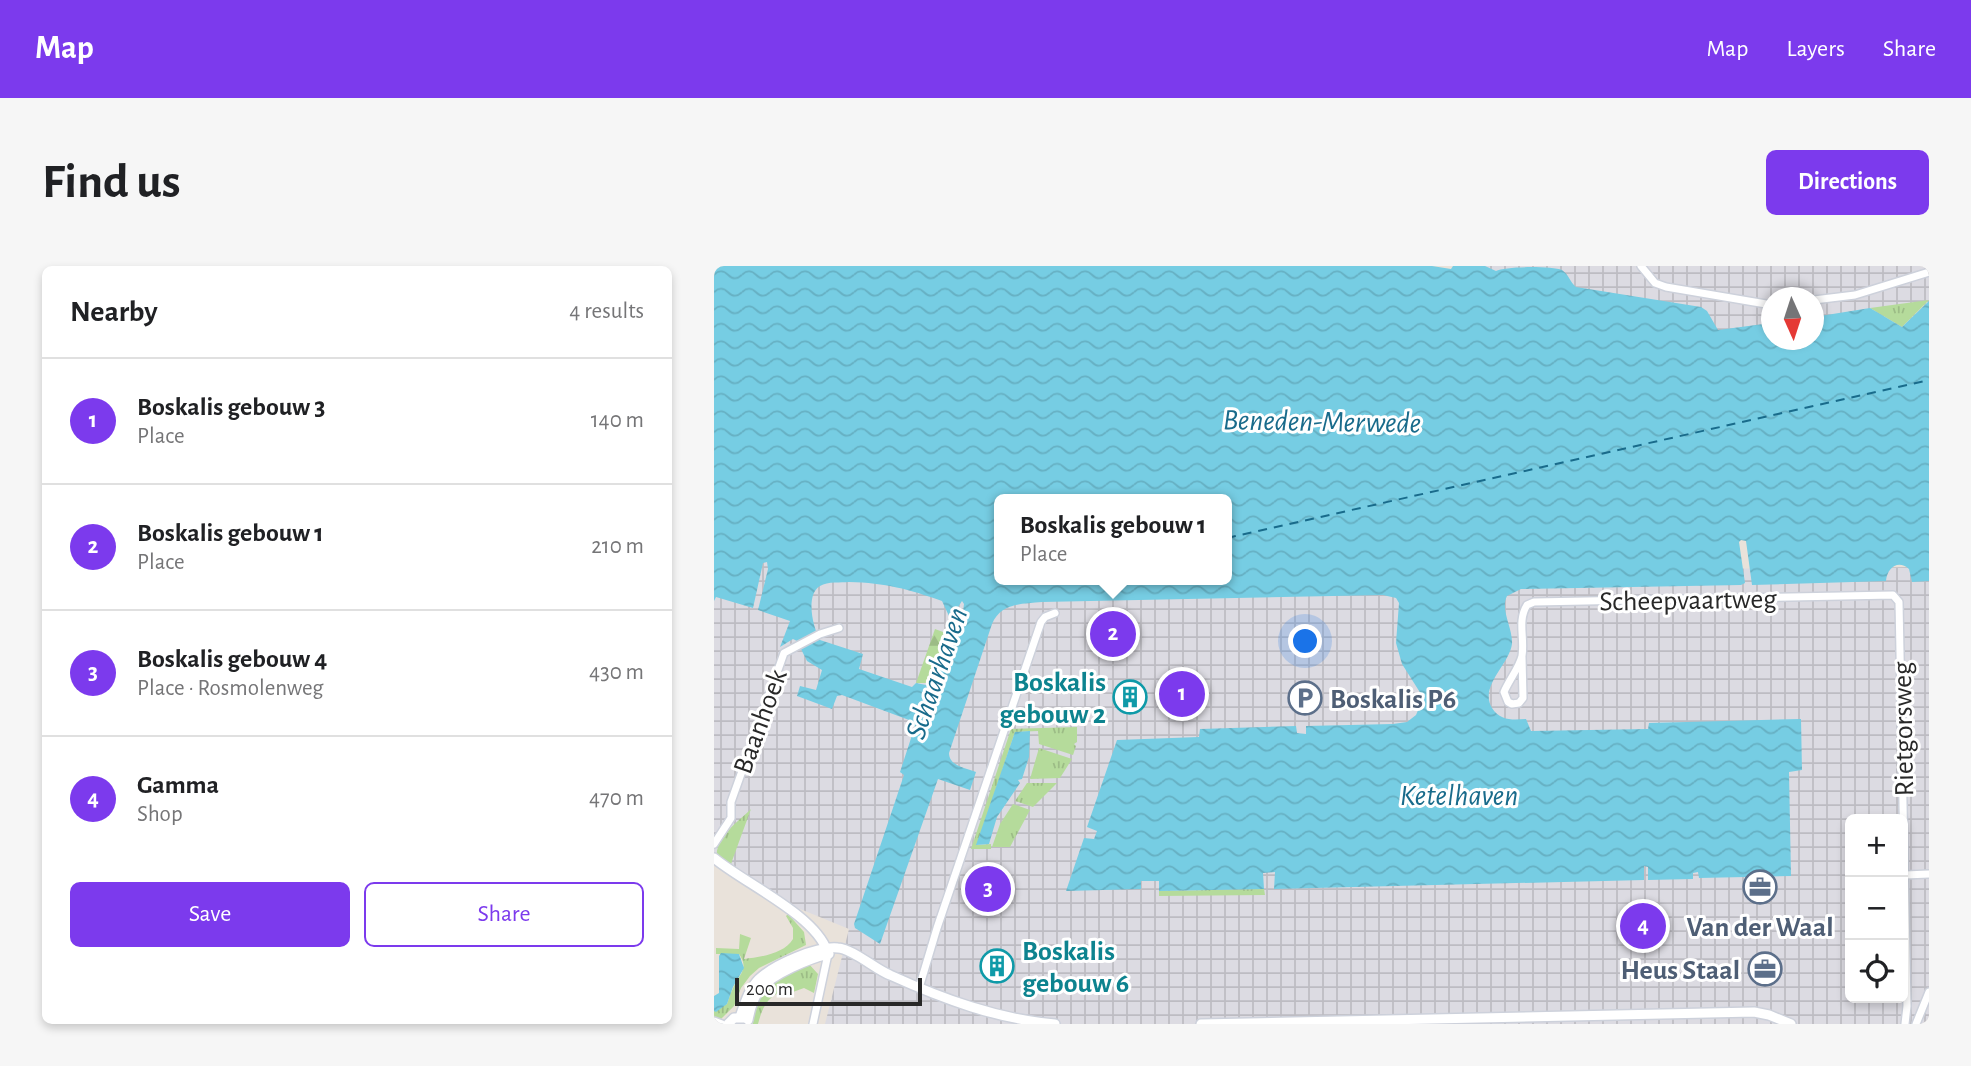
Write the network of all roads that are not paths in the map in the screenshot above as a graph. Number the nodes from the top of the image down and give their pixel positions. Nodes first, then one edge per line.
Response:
1 (1641, 266) edge
2 (1929, 272) edge
3 (1824, 299) edge
4 (1761, 302) edge
5 (1899, 603) joint
6 (1055, 613) dead end
7 (839, 628) dead end
8 (1522, 657) junction
9 (1904, 814) edge
10 (714, 844) edge
11 (714, 858) edge
12 (1929, 874) edge
13 (1908, 875) edge
14 (1905, 877) edge
15 (827, 951) junction
16 (919, 988) junction
17 (1929, 992) edge
18 (747, 1020) edge
19 (1548, 1020) edge
20 (714, 1021) edge
21 (1041, 1023) edge
22 (1238, 1023) edge
23 (722, 1024) edge
24 (728, 1024) edge
25 (813, 1024) edge
26 (1055, 1024) edge
27 (1200, 1024) edge
28 (1791, 1024) edge
29 (1905, 1024) edge
30 (1916, 1024) edge

1 - 4 street
2 - 3 street
5 - 8 street, Scheepvaartweg
5 - 9 street, Rietgorsweg
6 - 16 street
7 - 10 street, Baanhoek
8 - 8 street, Scheepvaartweg
11 - 15 street
12 - 13 street
14 - 29 street, Rietgorsweg
15 - 16 street
15 - 18 street
15 - 25 street
16 - 21 street
17 - 30 street
18 - 24 street
19 - 22 street
19 - 28 street
20 - 23 street
21 - 26 street
22 - 27 street

